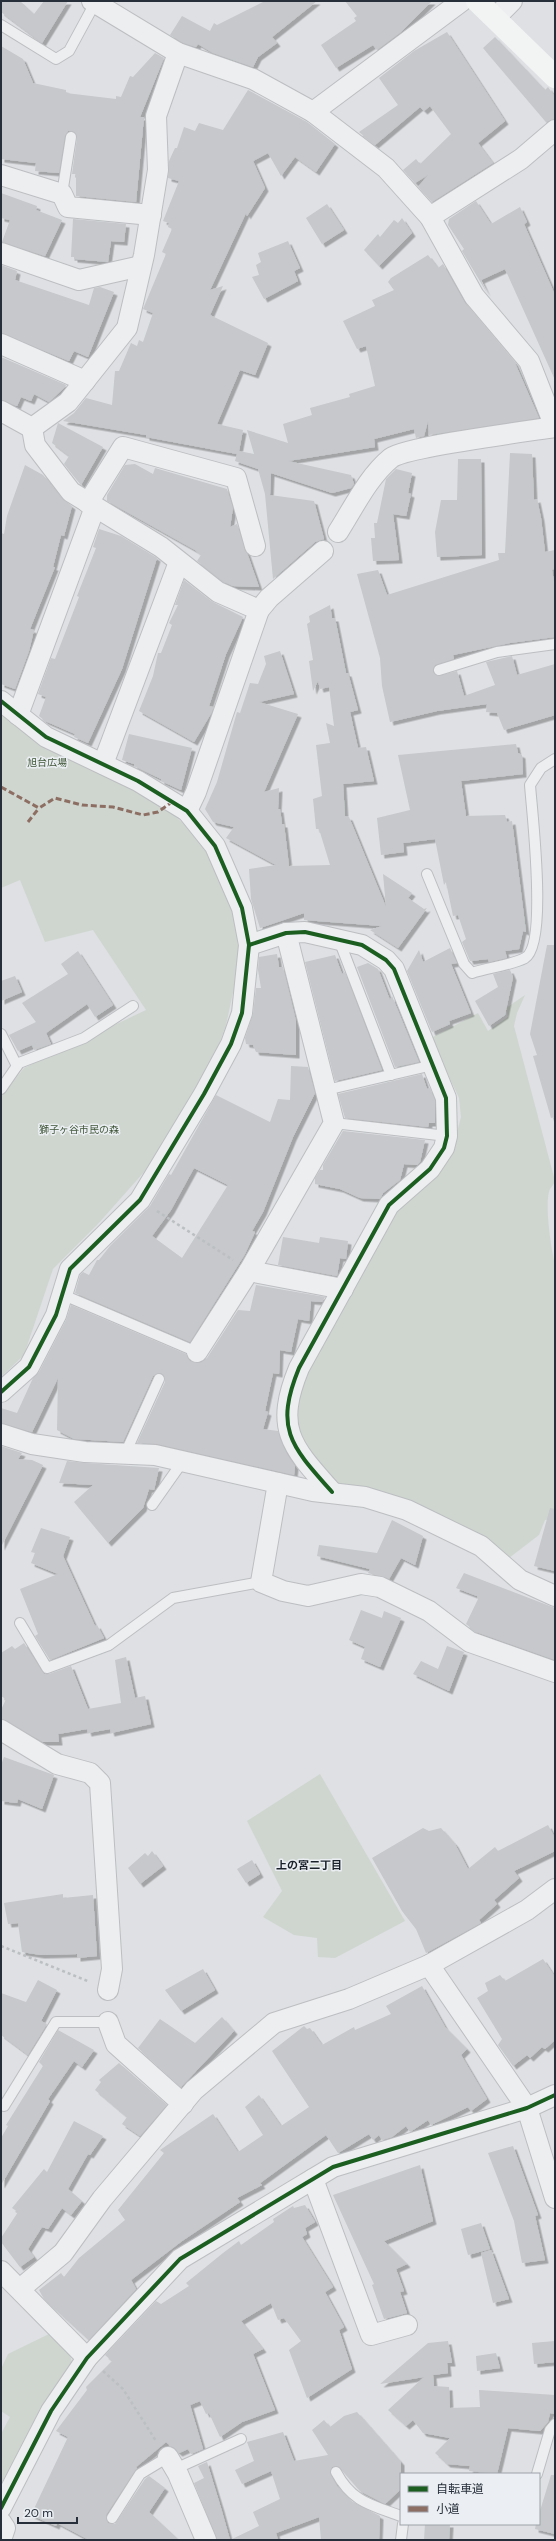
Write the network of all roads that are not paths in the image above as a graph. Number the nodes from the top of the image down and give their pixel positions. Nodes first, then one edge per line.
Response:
1 (462, 1) edge
2 (477, 1) edge
3 (512, 1) edge
4 (94, 2) edge
5 (495, 18) junction
6 (1, 25) edge
7 (178, 53) junction
8 (555, 77) edge
9 (313, 112) junction
10 (555, 130) edge
11 (71, 137) dead end
12 (1, 175) edge
13 (62, 194) junction
14 (151, 215) junction
15 (430, 217) junction
16 (1, 253) edge
17 (141, 266) junction
18 (1, 344) edge
19 (85, 381) junction
20 (1, 411) edge
21 (555, 427) edge
22 (32, 428) junction
23 (92, 505) junction
24 (338, 532) dead end
25 (255, 546) dead end
26 (323, 552) dead end
27 (179, 562) junction
28 (259, 610) junction
29 (555, 644) edge
30 (439, 670) dead end
31 (1, 701) edge
32 (18, 715) junction
33 (555, 759) edge
34 (103, 764) junction
35 (186, 811) junction
36 (427, 874) dead end
37 (286, 933) junction
38 (339, 940) junction
39 (249, 945) junction
40 (133, 1006) dead end
41 (1, 1034) edge
42 (433, 1065) junction
43 (17, 1066) junction
44 (392, 1075) junction
45 (1, 1089) edge
46 (326, 1090) junction
47 (334, 1123) junction
48 (447, 1136) junction
49 (248, 1271) junction
50 (343, 1289) junction
51 (61, 1294) junction
52 (197, 1352) joint
53 (159, 1379) dead end
54 (1, 1392) edge
55 (1, 1434) edge
56 (125, 1454) junction
57 (184, 1461) junction
58 (278, 1483) junction
59 (332, 1492) junction
60 (152, 1505) dead end
61 (261, 1582) junction
62 (555, 1596) edge
63 (20, 1623) dead end
64 (555, 1672) edge
65 (1, 1730) edge
66 (555, 1889) edge
67 (429, 1965) junction
68 (108, 1990) road end
69 (108, 2022) joint
70 (555, 2095) edge
71 (183, 2104) junction
72 (4, 2106) dead end
73 (527, 2108) junction
74 (313, 2179) junction
75 (555, 2198) edge
76 (1, 2271) edge
77 (20, 2289) junction
78 (407, 2325) dead end
79 (87, 2358) junction
80 (555, 2424) edge
81 (241, 2439) dead end
82 (171, 2463) junction
83 (336, 2472) dead end
84 (537, 2473) edge
85 (1, 2508) edge
86 (400, 2516) edge
87 (112, 2518) dead end
88 (1, 2522) edge
89 (403, 2525) edge
90 (1, 2540) edge
91 (206, 2540) edge
92 (401, 2540) edge

1 - 9 street
2 - 5 main road
3 - 5 street
4 - 6 lane
4 - 7 street
5 - 8 main road
7 - 9 street
7 - 14 street
9 - 15 street
10 - 15 street
11 - 13 lane
12 - 13 street
13 - 14 street
14 - 17 street
15 - 21 street
16 - 17 street
17 - 19 street
18 - 19 street
19 - 22 street
20 - 22 street
21 - 24 street
22 - 23 street
23 - 25 street
23 - 27 street
23 - 32 street
26 - 28 street
27 - 28 street
27 - 34 street
28 - 35 street
29 - 30 lane
31 - 32 street
32 - 34 street
33 - 36 lane
34 - 35 street
35 - 39 street
37 - 38 street
37 - 39 street
37 - 46 street
38 - 42 street
38 - 44 lane
39 - 51 street
40 - 43 lane
41 - 43 lane
42 - 44 lane
42 - 48 street
43 - 45 lane
44 - 46 lane
46 - 47 street
47 - 48 lane
47 - 49 street
48 - 50 street
49 - 50 street
49 - 52 street
50 - 59 street
51 - 52 lane
51 - 54 street
53 - 56 lane
55 - 56 street
56 - 57 street
57 - 58 street
57 - 60 lane
58 - 59 street
58 - 61 street
59 - 62 street
61 - 63 lane
61 - 64 street
65 - 68 street
66 - 67 street
67 - 71 street
67 - 73 street
69 - 71 street
69 - 72 lane
70 - 73 street
71 - 77 street
73 - 74 street
73 - 75 street
74 - 78 street
74 - 79 street
76 - 77 street
77 - 79 street
79 - 85 street
80 - 84 lane
81 - 82 lane
82 - 87 lane
82 - 91 street
83 - 86 lane
88 - 90 street
89 - 92 lane

